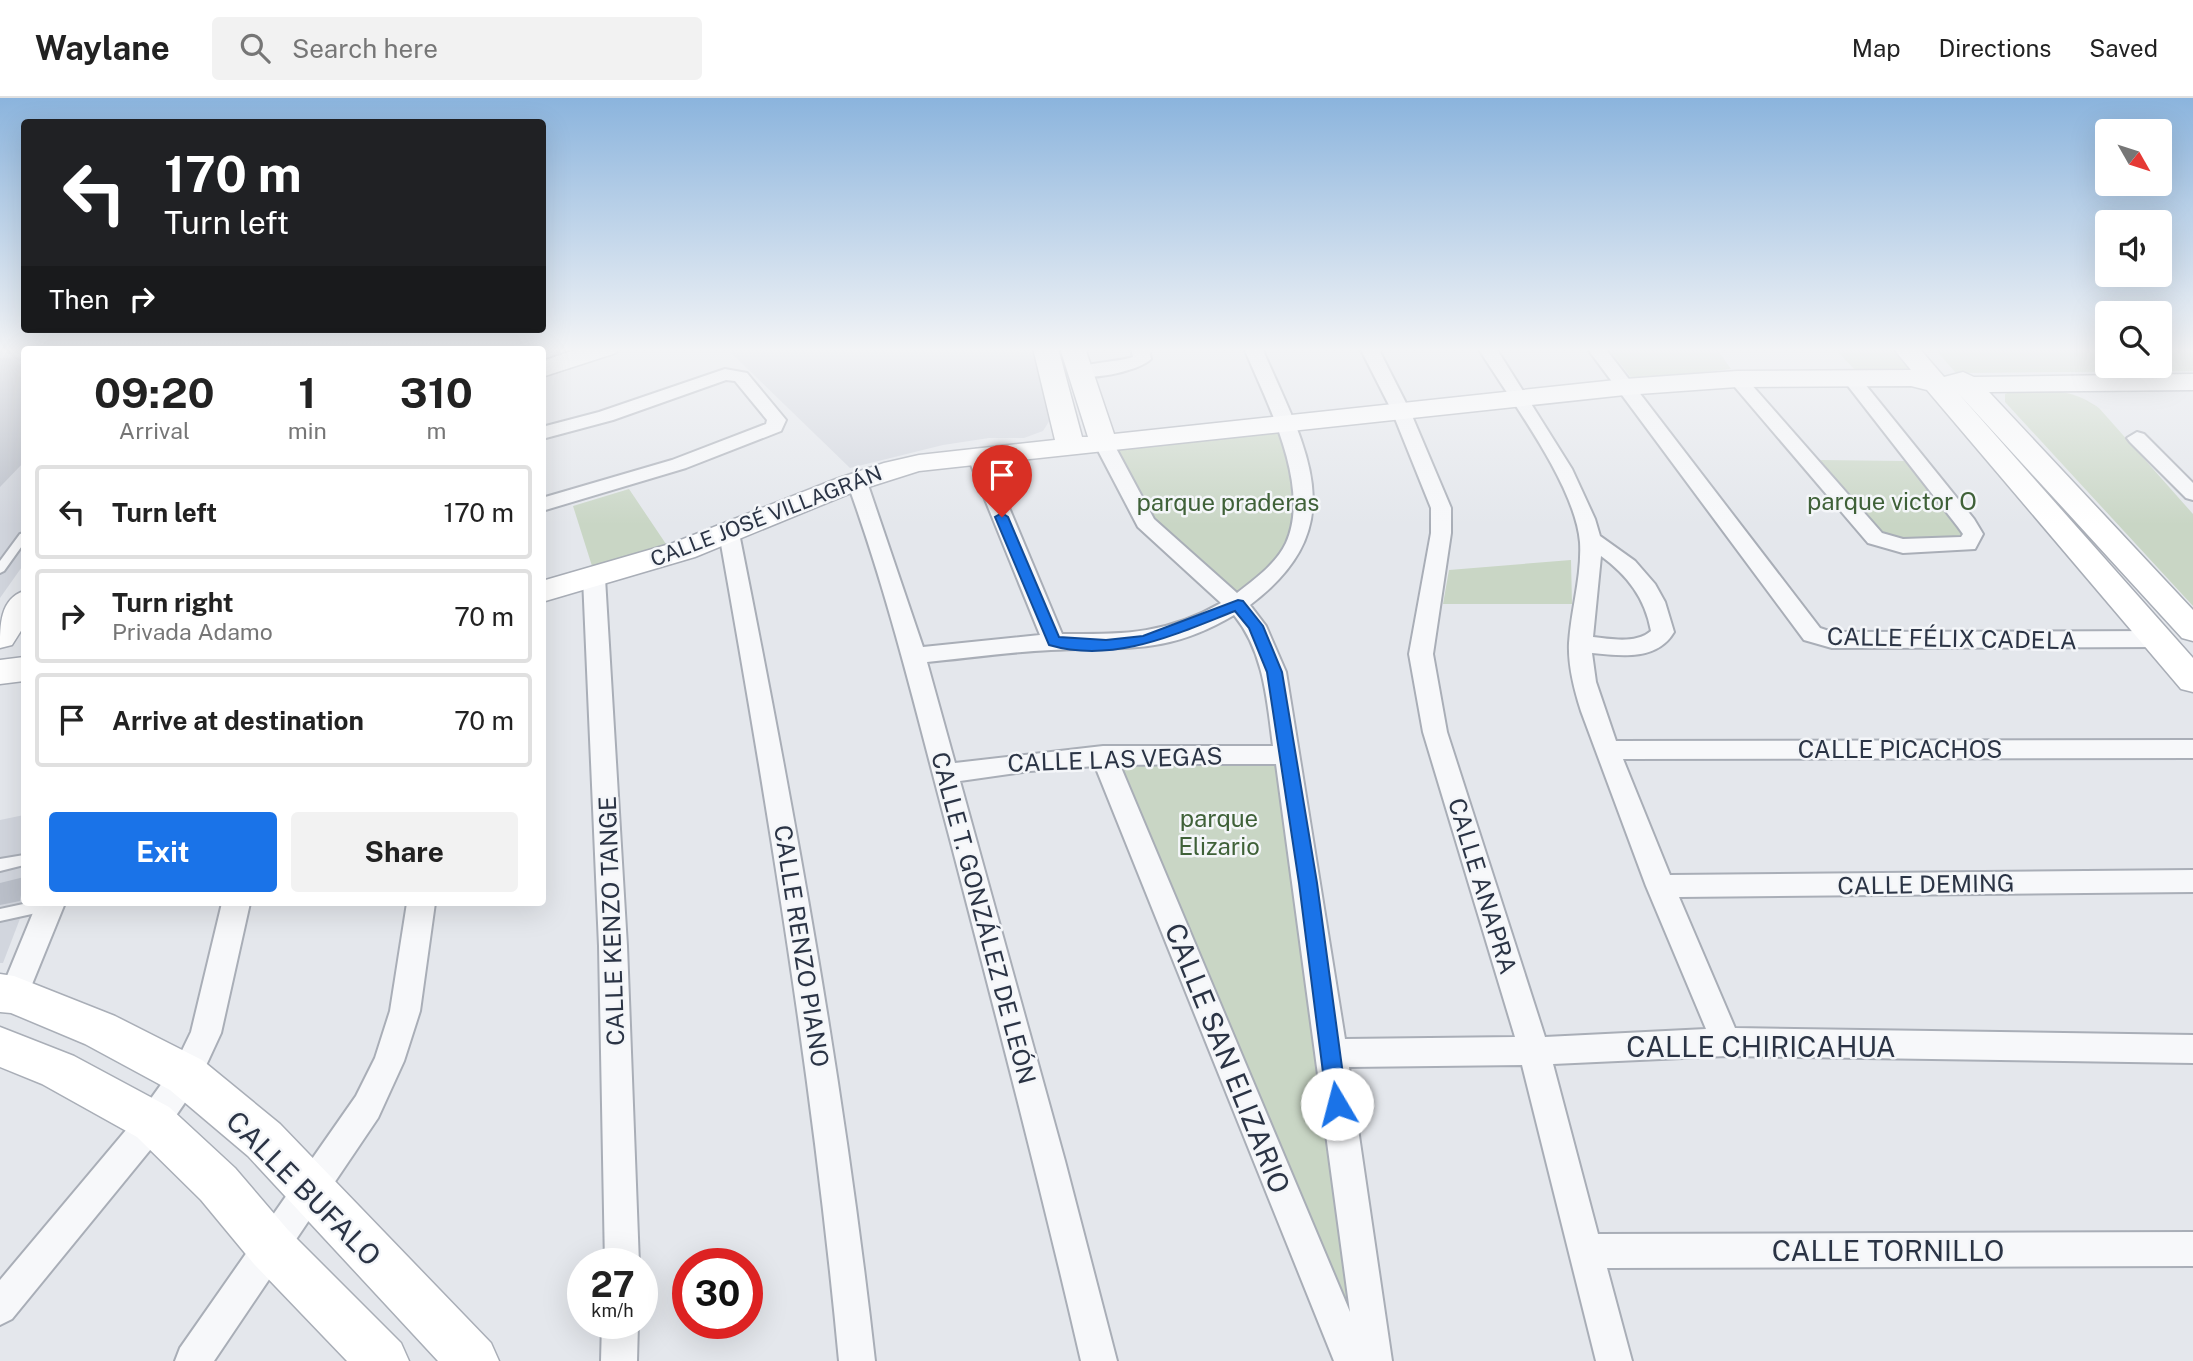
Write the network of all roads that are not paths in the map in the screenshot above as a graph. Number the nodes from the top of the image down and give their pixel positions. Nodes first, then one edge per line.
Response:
1 (631, 407) edge
2 (767, 407) edge
3 (1060, 407) edge
4 (1090, 407) edge
5 (1278, 407) edge
6 (1399, 407) edge
7 (1435, 407) edge
8 (1523, 407) edge
9 (1640, 407) edge
10 (1761, 407) edge
11 (1874, 407) edge
12 (1967, 407) edge
13 (1973, 407) edge
14 (1401, 411) junction
15 (1285, 424) junction
16 (546, 432) edge
17 (2137, 438) dead end
18 (1102, 442) junction
19 (1069, 445) junction
20 (977, 455) junction
21 (856, 479) junction
22 (2193, 494) edge
23 (546, 504) edge
24 (729, 533) junction
25 (1590, 539) junction
26 (21, 540) edge
27 (0, 569) edge
28 (594, 578) junction
29 (546, 591) edge
30 (1238, 605) junction
31 (21, 606) edge
32 (2190, 622) edge
33 (0, 637) edge
34 (2157, 639) junction
35 (1054, 642) junction
36 (1580, 644) junction
37 (912, 656) junction
38 (21, 669) edge
39 (0, 672) edge
40 (2193, 680) edge
41 (2193, 748) edge
42 (1607, 750) junction
43 (1103, 755) junction
44 (1286, 755) junction
45 (945, 774) junction
46 (21, 861) edge
47 (0, 865) edge
48 (2193, 881) edge
49 (1660, 886) junction
50 (38, 906) edge
51 (50, 906) edge
52 (235, 906) edge
53 (421, 906) edge
54 (0, 915) edge
55 (7, 994) edge
56 (1726, 1042) junction
57 (0, 1047) edge
58 (2193, 1049) edge
59 (1534, 1051) junction
60 (1329, 1052) junction
61 (186, 1075) junction
62 (153, 1122) junction
63 (309, 1189) junction
64 (271, 1247) junction
65 (622, 1248) edge
66 (2193, 1249) edge
67 (1584, 1251) junction
68 (0, 1307) edge
69 (620, 1339) edge
70 (452, 1353) edge
71 (192, 1361) edge
72 (383, 1361) edge
73 (619, 1361) edge
74 (857, 1361) edge
75 (1099, 1361) edge
76 (1352, 1361) edge
77 (1374, 1361) edge
78 (1614, 1361) edge

1 - 16 street
2 - 23 street
3 - 19 street
4 - 18 street
5 - 15 street
6 - 14 street, CALLE ANAPRA
7 - 14 street, CALLE JOSÉ VILLAGRÁN
8 - 25 street
9 - 34 street, CALLE FÉLIX CADELA
10 - 11 street
12 - 34 street
13 - 32 street
14 - 15 street, CALLE JOSÉ VILLAGRÁN
14 - 59 street, CALLE ANAPRA
15 - 18 street, CALLE JOSÉ VILLAGRÁN
15 - 30 street
17 - 22 street
18 - 19 street, CALLE JOSÉ VILLAGRÁN
18 - 30 street
19 - 20 street, CALLE JOSÉ VILLAGRÁN
20 - 21 street, CALLE JOSÉ VILLAGRÁN
20 - 35 street
21 - 24 street, CALLE JOSÉ VILLAGRÁN
21 - 37 street, CALLE T. GONZÁLEZ DE LEÓN
24 - 28 street, CALLE JOSÉ VILLAGRÁN
24 - 74 street, CALLE RENZO PIANO
25 - 36 street
25 - 36 street
26 - 27 lane
28 - 29 street, CALLE JOSÉ VILLAGRÁN
28 - 65 street, CALLE KENZO TANGE
30 - 35 street
30 - 44 street
31 - 33 street
34 - 40 street
35 - 37 street
36 - 42 street
37 - 45 street, CALLE T. GONZÁLEZ DE LEÓN
38 - 39 street
41 - 42 street, CALLE PICACHOS
42 - 49 street
43 - 44 street, CALLE LAS VEGAS
43 - 45 street, CALLE LAS VEGAS
43 - 76 street, CALLE SAN ELIZARIO
44 - 60 street
45 - 75 street, CALLE T. GONZÁLEZ DE LEÓN
46 - 47 lane
48 - 49 street, CALLE DEMING
49 - 56 street
50 - 54 lane
51 - 55 street
52 - 61 street
53 - 63 street
55 - 61 street, CALLE BUFALO
56 - 58 street, CALLE CHIRICAHUA
56 - 59 street, CALLE CHIRICAHUA
57 - 62 street
59 - 60 street, CALLE CHIRICAHUA
59 - 67 street, CALLE ANAPRA
60 - 77 street
61 - 62 street
61 - 63 street, CALLE BUFALO
62 - 64 street
62 - 68 street
63 - 64 street
63 - 70 street, CALLE BUFALO
64 - 71 street
64 - 72 street
66 - 67 street, CALLE TORNILLO
67 - 78 street, CALLE ANAPRA
69 - 73 street

